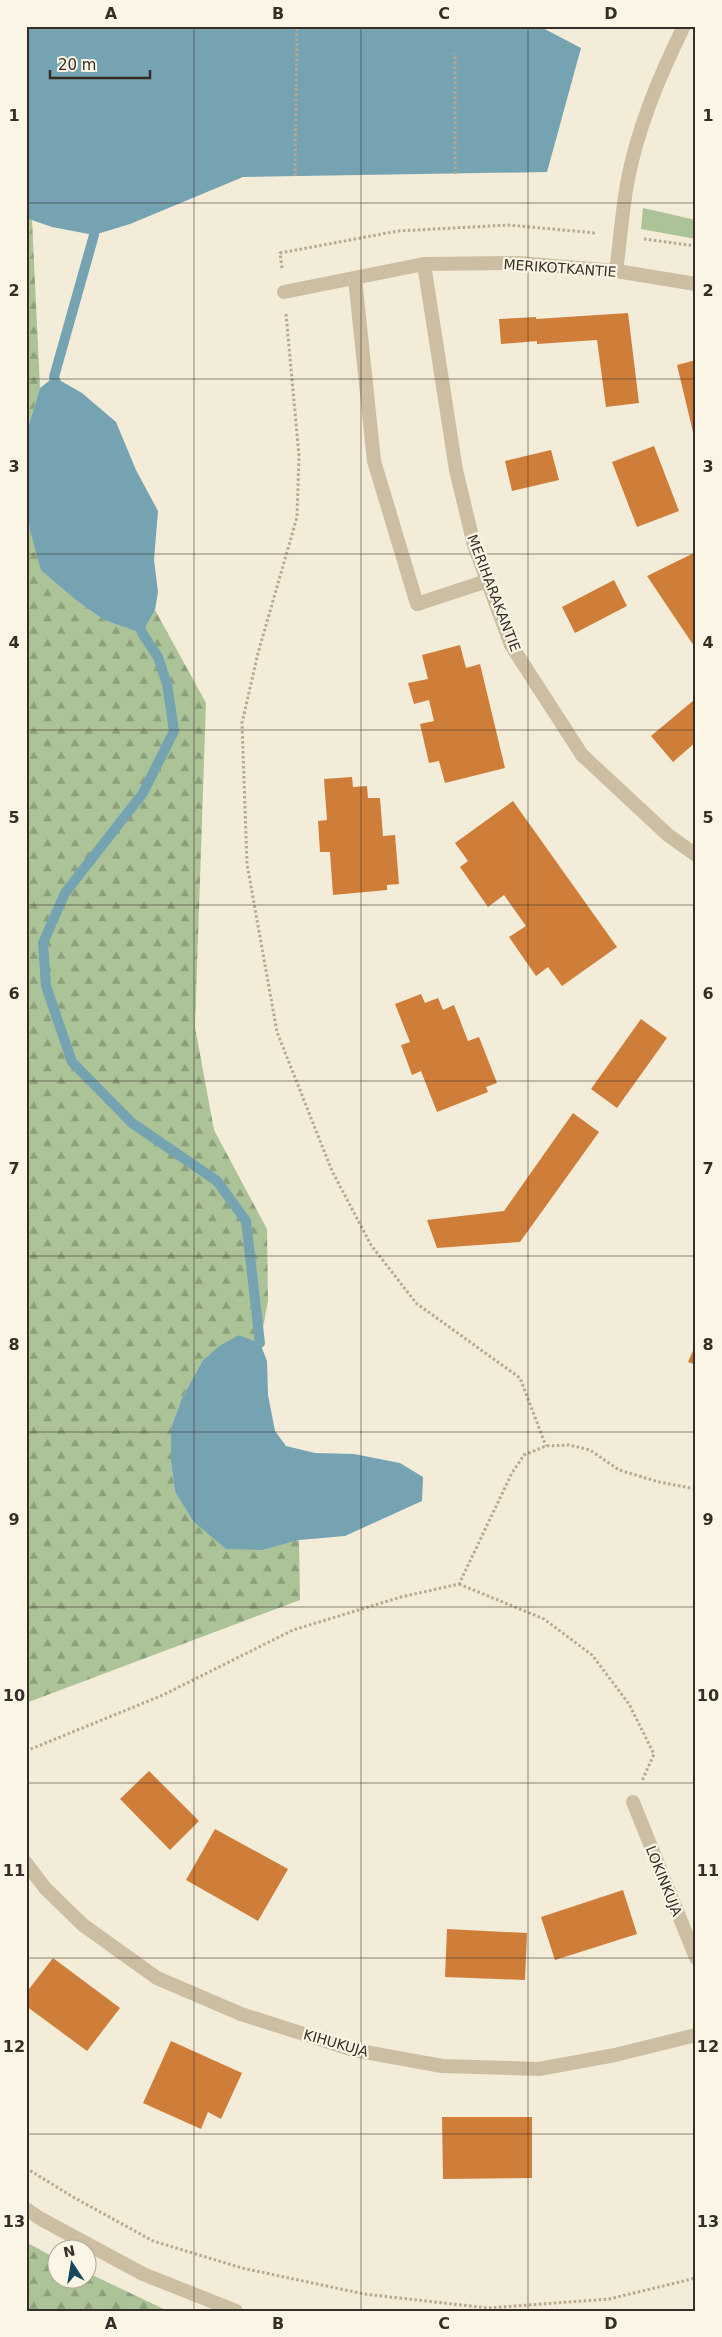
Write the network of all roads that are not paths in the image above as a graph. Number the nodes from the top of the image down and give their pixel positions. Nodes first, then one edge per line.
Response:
1 (684, 26) edge
2 (424, 264) junction
3 (616, 271) junction
4 (355, 278) junction
5 (696, 284) edge
6 (284, 292) road end
7 (487, 581) junction
8 (696, 855) edge
9 (633, 1802) dead end
10 (26, 1863) edge
11 (696, 1958) edge
12 (696, 2035) edge
13 (26, 2209) edge
14 (236, 2311) edge

1 - 3 street
2 - 3 street, MERIKOTKANTIE
2 - 4 street, MERIKOTKANTIE
2 - 7 street, MERIHARAKANTIE
3 - 5 street, MERIKOTKANTIE
4 - 6 street, MERIKOTKANTIE
4 - 7 street
7 - 8 street, MERIHARAKANTIE
9 - 11 street, LOKINKUJA
10 - 12 street, KIHUKUJA
13 - 14 street

